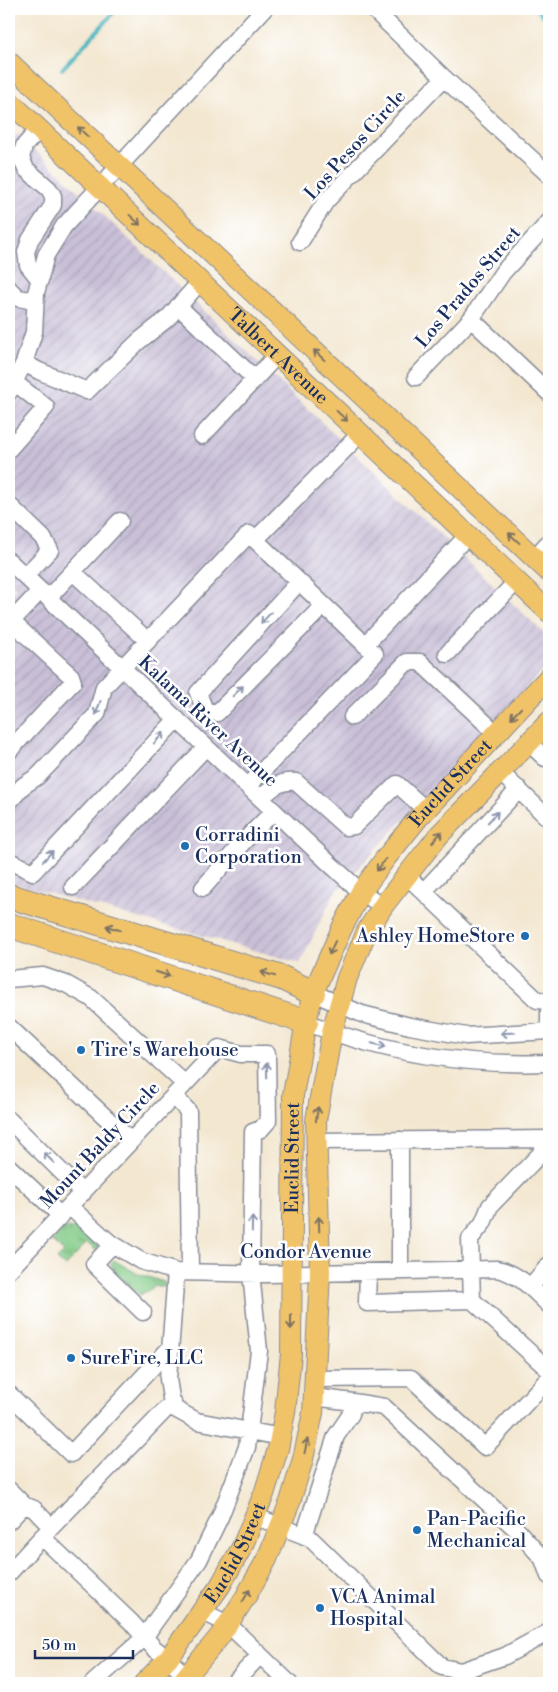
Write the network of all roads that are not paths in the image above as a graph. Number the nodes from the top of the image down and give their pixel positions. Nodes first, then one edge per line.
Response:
1 (264, 9) edge
2 (373, 9) edge
3 (9, 62) edge
4 (444, 78) junction
5 (9, 101) edge
6 (39, 129) junction
7 (549, 175) edge
8 (108, 177) junction
9 (549, 222) edge
10 (300, 242) dead end
11 (40, 280) junction
12 (200, 282) junction
13 (9, 289) edge
14 (36, 301) junction
15 (178, 306) junction
16 (472, 319) junction
17 (277, 354) junction
18 (24, 363) junction
19 (416, 377) dead end
20 (255, 380) junction
21 (11, 387) edge
22 (549, 393) edge
23 (361, 433) junction
24 (202, 436) dead end
25 (9, 449) edge
26 (9, 506) edge
27 (120, 521) dead end
28 (468, 535) junction
29 (255, 540) junction
30 (549, 542) edge
31 (534, 558) junction
32 (9, 561) edge
33 (73, 572) junction
34 (549, 572) edge
35 (25, 576) junction
36 (517, 581) junction
37 (299, 582) junction
38 (44, 594) junction
39 (323, 606) junction
40 (549, 612) edge
41 (10, 622) edge
42 (148, 641) junction
43 (365, 645) junction
44 (447, 654) dead end
45 (122, 668) junction
46 (549, 677) edge
47 (205, 710) junction
48 (352, 717) dead end
49 (549, 722) edge
50 (181, 724) junction
51 (496, 733) junction
52 (529, 743) junction
53 (206, 747) junction
54 (9, 751) edge
55 (549, 754) edge
56 (501, 773) junction
57 (248, 786) junction
58 (519, 789) junction
59 (261, 798) junction
60 (9, 802) edge
61 (426, 810) junction
62 (274, 811) junction
63 (549, 818) edge
64 (9, 861) edge
65 (407, 876) junction
66 (73, 887) dead end
67 (203, 888) dead end
68 (424, 891) junction
69 (361, 892) junction
70 (9, 896) edge
71 (383, 906) junction
72 (9, 925) edge
73 (9, 979) edge
74 (313, 993) junction
75 (549, 1000) edge
76 (339, 1003) junction
77 (549, 1010) edge
78 (306, 1022) junction
79 (9, 1027) edge
80 (549, 1031) edge
81 (332, 1032) junction
82 (549, 1062) edge
83 (179, 1090) junction
84 (9, 1120) edge
85 (400, 1140) junction
86 (131, 1141) junction
87 (317, 1141) junction
88 (547, 1149) edge
89 (9, 1167) edge
90 (83, 1193) junction
91 (65, 1211) junction
92 (113, 1244) junction
93 (549, 1265) edge
94 (10, 1267) edge
95 (470, 1269) junction
96 (400, 1271) junction
97 (183, 1272) junction
98 (368, 1272) junction
99 (251, 1273) junction
100 (291, 1273) junction
101 (320, 1273) junction
102 (530, 1287) junction
103 (472, 1300) junction
104 (549, 1306) edge
105 (143, 1312) dead end
106 (170, 1348) junction
107 (549, 1370) edge
108 (549, 1378) edge
109 (315, 1388) junction
110 (9, 1394) edge
111 (173, 1402) junction
112 (353, 1402) junction
113 (249, 1430) junction
114 (280, 1437) junction
115 (9, 1490) edge
116 (24, 1505) junction
117 (254, 1516) junction
118 (9, 1521) edge
119 (280, 1528) junction
120 (47, 1532) junction
121 (304, 1536) junction
122 (9, 1573) edge
123 (549, 1576) edge
124 (203, 1612) junction
125 (228, 1624) junction
126 (549, 1632) edge
127 (144, 1638) junction
128 (260, 1655) junction
129 (168, 1659) junction
130 (184, 1680) edge
131 (93, 1683) edge
132 (144, 1683) edge
133 (234, 1683) edge
134 (289, 1683) edge

1 - 8 street
2 - 4 street
8 -> 3 main road, Talbert Avenue
4 - 7 street
4 - 10 street, Los Pesos Circle
5 - 6 main road, Talbert Avenue
6 - 8 main road, Talbert Avenue
6 - 11 street
8 - 11 street
8 -> 12 main road, Talbert Avenue
31 -> 8 main road, Talbert Avenue
9 - 16 street, Los Prados Street
11 - 14 street
12 - 15 street
12 - 17 main road, Talbert Avenue
13 - 14 street
14 - 18 street
15 - 18 street
15 - 20 street
16 - 19 street, Los Prados Street
16 - 22 street
17 - 20 street
17 -> 23 main road, Talbert Avenue
18 - 21 street
20 - 24 street
21 - 25 street
23 - 28 main road, Talbert Avenue
23 - 29 street
26 - 35 street
27 - 33 street
28 - 36 main road, Talbert Avenue
28 - 43 street
29 - 37 street
29 - 42 street
30 - 31 street
31 - 34 main road, Talbert Avenue
32 - 35 street, Kalama River Avenue
33 - 38 street
33 - 42 street
35 - 38 street, Kalama River Avenue
36 - 40 main road, Talbert Avenue
36 - 44 street
37 - 39 street
37 -> 47 street
38 - 41 street
38 - 45 street, Kalama River Avenue
39 - 43 street
47 -> 39 street
41 - 54 street
42 - 45 street
43 - 57 street
45 - 50 street, Kalama River Avenue
45 -> 60 street
46 -> 51 main road, Euclid Street
47 - 50 street
48 - 51 street
49 - 52 main road, Euclid Street
50 - 53 street, Kalama River Avenue
64 -> 50 street
51 - 61 main road, Euclid Street
52 - 55 street
52 - 56 main road, Euclid Street
53 - 57 street, Kalama River Avenue
53 - 66 street
56 - 58 street
65 -> 56 main road, Euclid Street
57 - 59 street, Kalama River Avenue
58 - 63 street
68 -> 58 street
59 - 61 street
59 - 62 street, Kalama River Avenue
61 -> 69 main road, Euclid Street
62 - 67 street
62 - 69 street, Kalama River Avenue
65 - 68 street
65 - 71 main road, Euclid Street
68 - 75 street
69 - 71 street, Kalama River Avenue
69 -> 74 main road, Euclid Street
74 -> 70 highway
71 - 76 main road, Euclid Street
72 -> 78 highway
73 - 83 street
74 - 76 street
74 - 78 main road, Euclid Street
80 -> 76 street
76 - 81 main road, Euclid Street
77 - 80 street
78 - 81 street
78 - 100 main road, Euclid Street
79 - 86 street
81 -> 82 street
87 -> 81 main road, Euclid Street
83 - 86 street, Mount Baldy Circle
83 - 97 street
99 -> 83 street, Mount Baldy Circle
90 -> 84 street
85 - 87 street
85 - 88 street
85 - 96 street
86 - 90 street, Mount Baldy Circle
101 -> 87 main road, Euclid Street
88 - 95 street
89 - 91 street, Condor Avenue
90 - 91 street, Mount Baldy Circle
91 - 92 street, Condor Avenue
91 - 94 street, Mount Baldy Circle
92 - 97 street, Condor Avenue
92 - 105 street
93 - 102 street
95 - 96 street, Condor Avenue
95 - 102 street, Condor Avenue
95 - 103 street
96 - 98 street, Condor Avenue
97 - 99 street, Condor Avenue
97 - 106 street
98 - 101 street, Condor Avenue
98 - 103 street
99 - 100 street, Condor Avenue
99 - 113 street
100 - 101 street, Condor Avenue
100 -> 114 main road, Euclid Street
101 - 109 main road, Euclid Street
102 - 104 street, Condor Avenue
103 - 107 street
106 - 110 street
106 - 111 street
108 - 109 street
109 - 112 street
119 -> 109 main road, Euclid Street
111 - 113 street
111 - 120 street
112 - 121 street
112 - 123 street
113 - 114 street
113 - 127 street
114 - 117 main road, Euclid Street
115 - 116 street
116 - 118 street
116 - 120 street
117 - 119 street
117 - 124 main road, Euclid Street
119 - 121 street
125 -> 119 main road, Euclid Street
120 - 122 street
120 - 127 street
121 - 126 street
124 - 125 street
124 - 129 main road, Euclid Street
125 - 128 street
125 - 130 main road, Euclid Street
127 - 129 street
127 - 131 street
128 - 133 street
128 - 134 street
129 - 130 street
129 - 132 main road, Euclid Street

